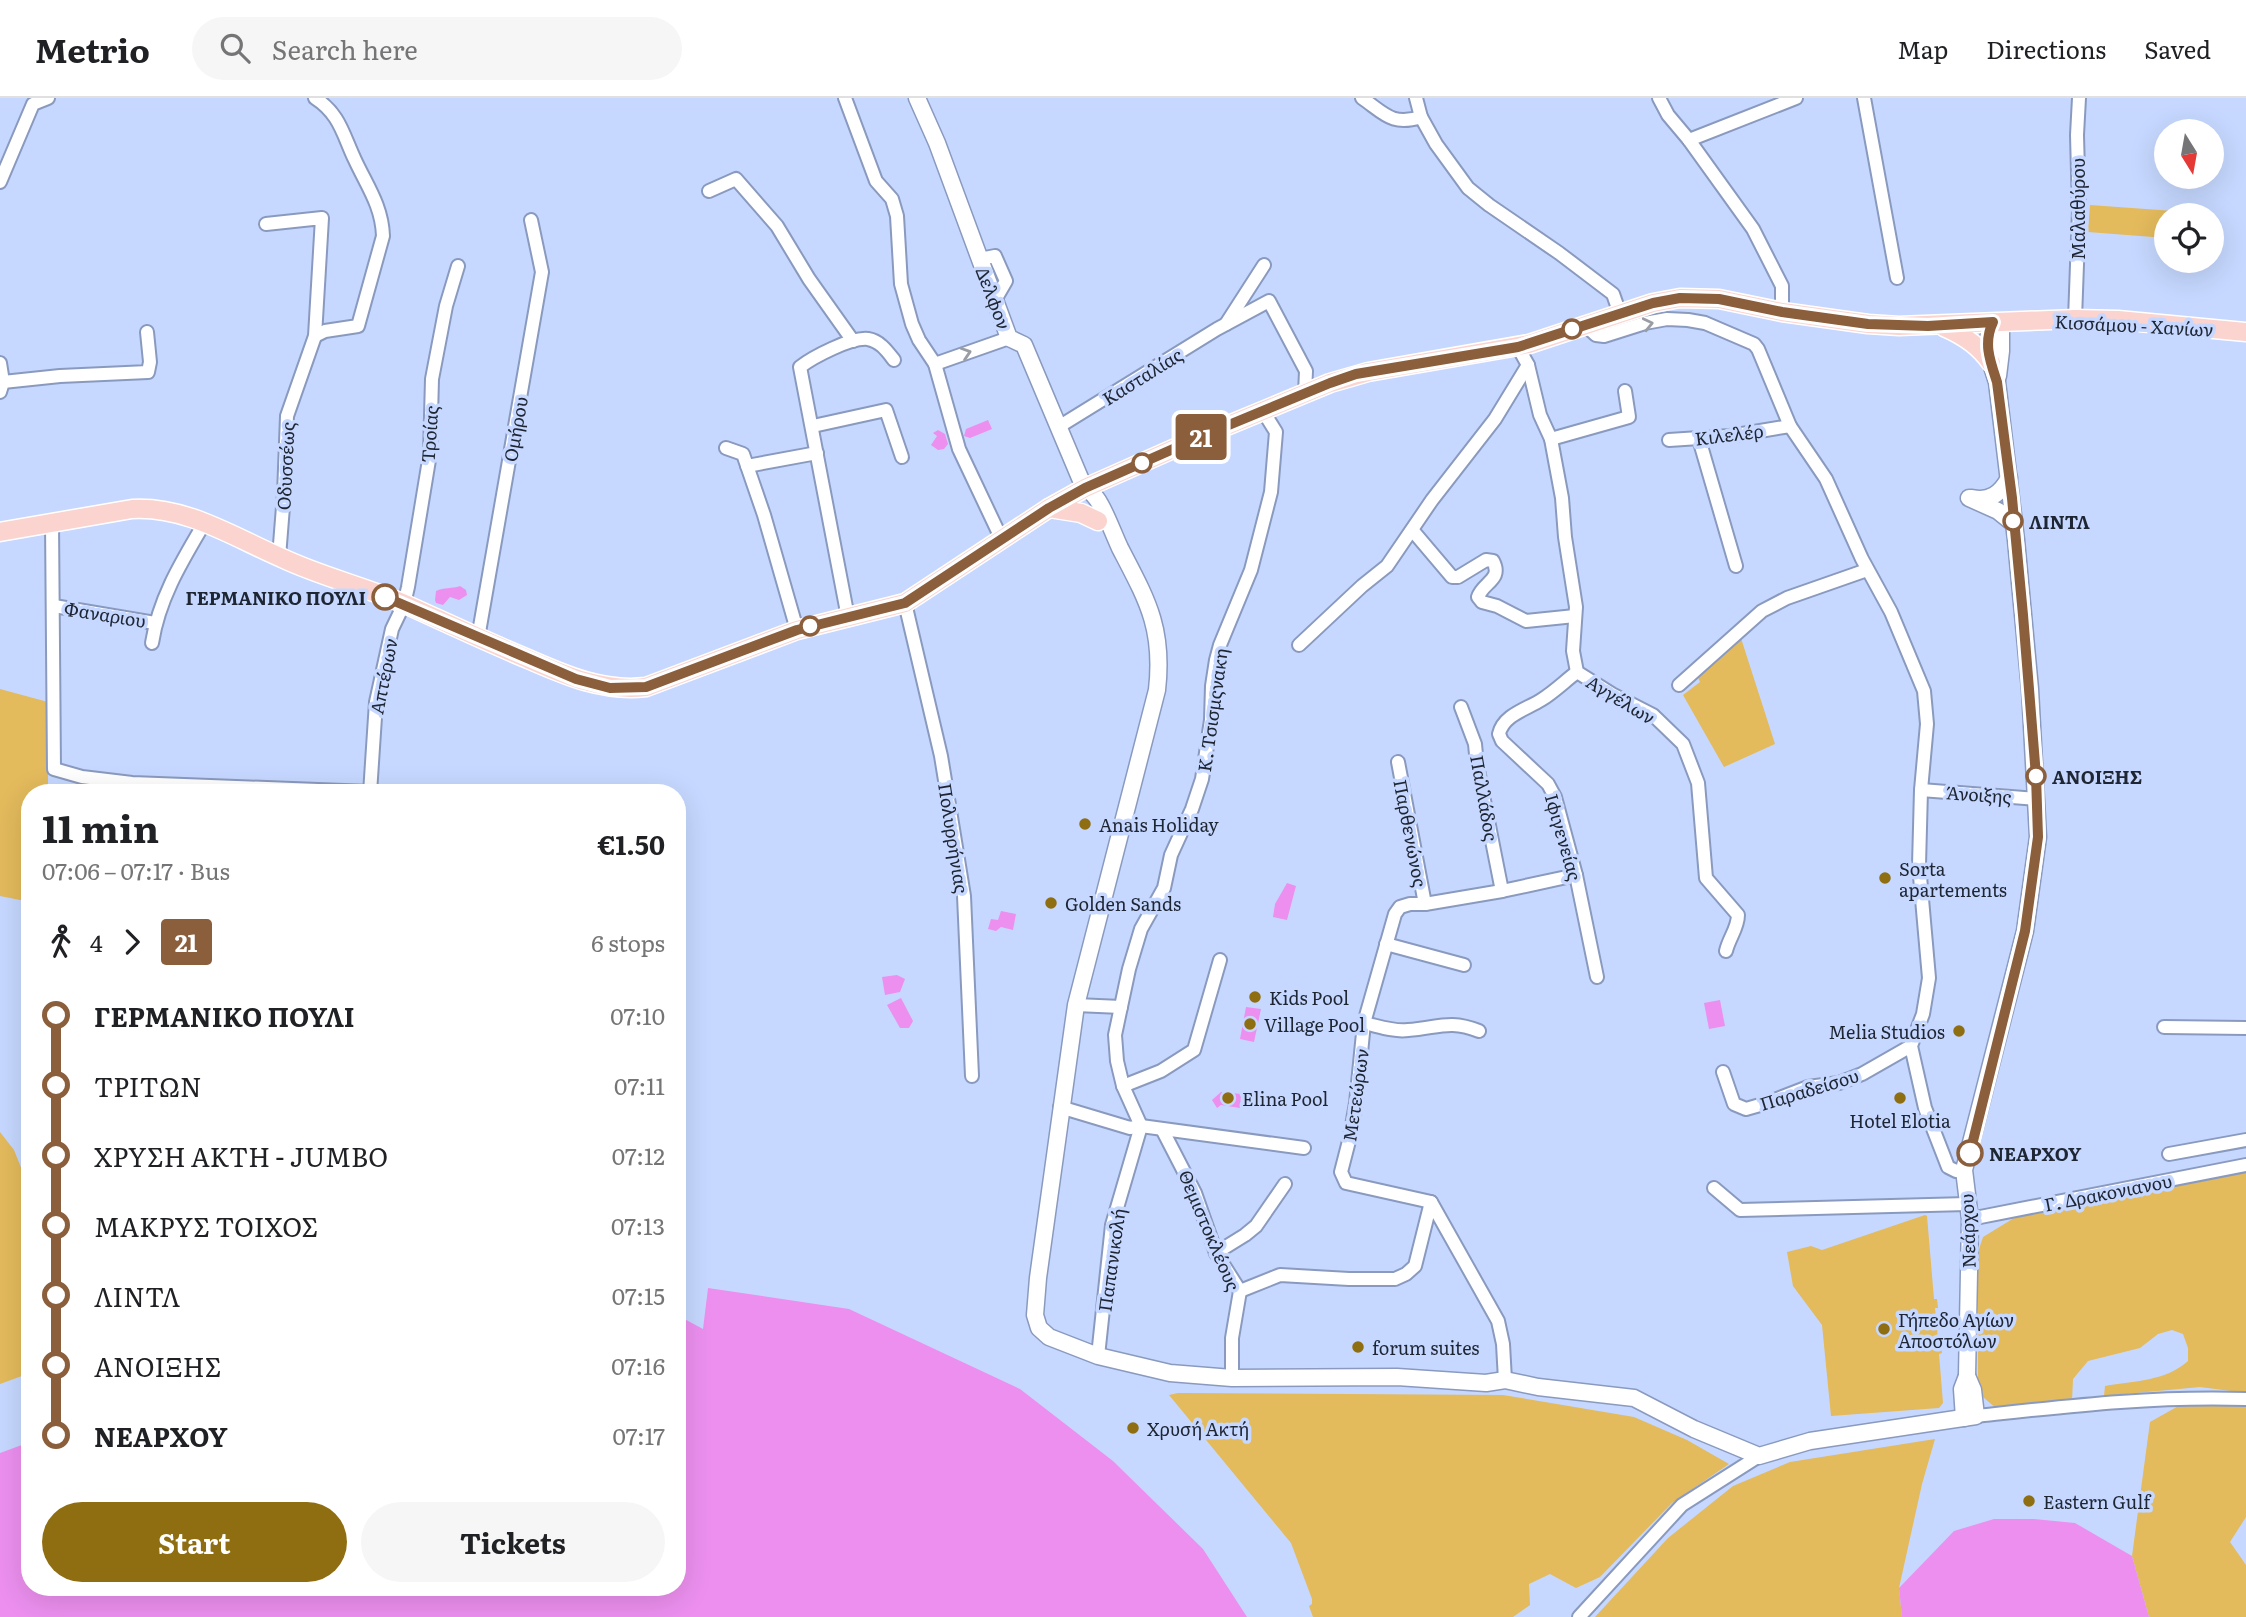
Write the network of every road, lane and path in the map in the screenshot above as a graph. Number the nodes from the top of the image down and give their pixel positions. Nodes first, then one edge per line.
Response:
1 (48, 98) edge
2 (315, 98) edge
3 (845, 98) edge
4 (917, 98) edge
5 (1362, 98) edge
6 (1416, 98) edge
7 (1659, 98) edge
8 (1796, 98) edge
9 (1864, 98) edge
10 (2079, 98) edge
11 (1420, 118) junction
12 (1689, 140) junction
13 (0, 182) edge
14 (709, 191) dead end
15 (531, 220) dead end
16 (266, 224) dead end
17 (1264, 265) dead end
18 (458, 266) dead end
19 (1897, 278) dead end
20 (1782, 312) junction
21 (1620, 314) junction
22 (2075, 319) junction
23 (1997, 322) junction
24 (1225, 325) junction
25 (1585, 325) junction
26 (1940, 325) junction
27 (147, 332) dead end
28 (2246, 332) edge
29 (315, 337) junction
30 (1003, 340) junction
31 (853, 341) junction
32 (1518, 347) junction
33 (894, 360) dead end
34 (1995, 362) junction
35 (0, 363) edge
36 (935, 364) junction
37 (1528, 365) junction
38 (1306, 370) junction
39 (1330, 383) junction
40 (2, 387) edge
41 (1625, 391) dead end
42 (1305, 393) junction
43 (1263, 411) junction
44 (813, 426) junction
45 (1060, 426) junction
46 (1790, 426) junction
47 (1551, 439) junction
48 (1699, 439) junction
49 (1669, 440) dead end
50 (726, 448) dead end
51 (817, 453) junction
52 (902, 457) dead end
53 (747, 466) junction
54 (2009, 478) junction
55 (1085, 488) junction
56 (1049, 508) junction
57 (1098, 521) junction
58 (52, 522) junction
59 (205, 522) junction
60 (2014, 523) junction
61 (1413, 531) junction
62 (0, 532) edge
63 (1002, 540) junction
64 (1119, 545) junction
65 (279, 557) junction
66 (1736, 566) dead end
67 (1867, 570) junction
68 (905, 603) junction
69 (404, 604) junction
70 (54, 606) junction
71 (1575, 616) junction
72 (846, 618) junction
73 (155, 623) junction
74 (797, 630) junction
75 (478, 638) junction
76 (152, 643) dead end
77 (1299, 645) dead end
78 (1577, 672) junction
79 (1679, 685) dead end
80 (1461, 707) dead end
81 (1398, 762) dead end
82 (114, 784) edge
83 (371, 784) edge
84 (1921, 790) junction
85 (2037, 799) junction
86 (1576, 875) junction
87 (1502, 891) junction
88 (1425, 904) junction
89 (1386, 944) junction
90 (1726, 951) dead end
91 (1220, 960) dead end
92 (1464, 965) dead end
93 (1597, 977) dead end
94 (1076, 1005) junction
95 (1121, 1007) junction
96 (1364, 1023) junction
97 (2164, 1027) dead end
98 (2246, 1028) edge
99 (1479, 1031) dead end
100 (1912, 1046) junction
101 (1723, 1073) dead end
102 (972, 1076) dead end
103 (1123, 1086) junction
104 (1060, 1107) junction
105 (1141, 1126) junction
106 (1162, 1129) junction
107 (2246, 1140) edge
108 (1304, 1149) dead end
109 (2169, 1154) dead end
110 (2246, 1165) edge
111 (1964, 1170) junction
112 (1285, 1184) dead end
113 (1714, 1188) dead end
114 (1431, 1202) junction
115 (1968, 1211) junction
116 (1216, 1253) junction
117 (1240, 1291) junction
118 (1098, 1356) junction
119 (1232, 1378) junction
120 (1505, 1380) junction
121 (2246, 1399) edge
122 (1969, 1412) junction
123 (1759, 1456) junction
124 (1578, 1617) edge

1 - 13 street
2 - 29 street
3 - 36 street
4 - 30 street, Δελφον
5 - 11 street
6 - 11 street
7 - 12 street
8 - 12 street
9 - 19 street
10 - 22 street, Μαλαθύρου
11 - 21 street
12 - 20 street
14 - 31 street
15 - 75 street, Ομήρου
16 - 29 street, Οδυσσέως
17 - 24 street, Κασταλίας
18 - 69 street, Τροίας
20 - 21 main road, Κισσάμου - Χανίων
20 - 26 main road, Κισσάμου - Χανίων
21 - 25 main road, Κισσάμου - Χανίων
22 - 23 main road, Κισσάμου - Χανίων
22 - 28 main road, Κισσάμου - Χανίων
23 - 26 main road, Κισσάμου - Χανίων
23 - 34 street, Νεάρχου
24 - 38 street, Κασταλίας
24 - 45 street, Κασταλίας
25 - 32 main road, Κισσάμου - Χανίων
25 -> 46 street
26 - 34 main road
27 - 40 street
29 - 65 street, Οδυσσέως
36 -> 30 street
30 - 45 street, Δελφον
31 - 33 street
31 - 44 street
32 - 37 street, Αγγέλων
32 - 39 main road, Κισσάμου - Χανίων
34 - 54 street, Νεάρχου
35 - 40 street
36 - 63 street
37 - 47 street, Αγγέλων
37 - 61 street
38 - 39 street
38 - 42 street
39 - 42 main road, Κισσάμου - Χανίων
41 - 47 street
42 - 43 main road, Κισσάμου - Χανίων
43 - 55 main road, Κισσάμου - Χανίων
43 - 95 street, Κ. Τσισμςνακη
44 - 51 street
44 - 52 street
45 - 55 street, Δελφον
46 - 48 street, Κιλελέρ
46 - 67 street
47 - 71 street, Αγγέλων
48 - 49 street, Κιλελέρ
48 - 66 street
50 - 53 street
51 - 53 street
51 - 72 street
53 - 74 street
54 - 60 street, Νεάρχου
54 - 60 street
55 - 56 main road, Κισσάμου - Χανίων
55 - 57 street
55 - 64 street
56 - 57 main road
56 - 63 main road, Κισσάμου - Χανίων
57 - 64 street
58 - 59 main road, Κισσάμου - Χανίων
58 - 62 main road, Κισσάμου - Χανίων
58 - 70 street
59 - 65 main road, Κισσάμου - Χανίων
59 - 73 street
60 - 85 street, Νεάρχου
61 - 71 street
61 - 77 street
63 - 68 main road, Κισσάμου - Χανίων
64 - 94 street
65 - 69 main road, Κισσάμου - Χανίων
67 - 79 street
67 - 84 street
68 - 72 main road, Κισσάμου - Χανίων
68 - 102 street, Πολυρρήνιας
69 - 75 main road, Κισσάμου - Χανίων
69 - 83 street, Απτέρων
70 - 73 street, Φαναριου
70 - 82 street
71 - 78 street, Αγγέλων
72 - 74 main road, Κισσάμου - Χανίων
73 - 76 street
74 - 75 main road, Κισσάμου - Χανίων
78 - 86 street, Ιφιγενείας
78 - 90 street, Αγγέλων
80 - 87 street, Παλλάδος
81 - 88 street, Παρθενώνος
84 - 85 street, Άνοιξης
84 - 100 street
85 - 111 street, Νεάρχου
86 - 87 street, Μετεώρων
86 - 93 street, Ιφιγενείας
87 - 88 street, Μετεώρων
88 - 89 street, Μετεώρων
89 - 92 street
89 - 96 street, Μετεώρων
91 - 103 street
94 - 95 street
94 - 104 street
95 - 103 street, Κ. Τσισμςνακη
96 - 99 street
96 - 114 street, Μετεώρων
97 - 98 street
100 - 101 street, Παραδείσου
100 - 111 street
103 - 105 street, Κ. Τσισμςνακη
104 - 105 street
104 - 118 street
105 - 106 street
105 - 118 street, Παπανικολή
106 - 108 street
106 - 116 street, Θεμιστοκλέους
107 - 109 street
110 - 115 street, Γ. Δρακονιανου
111 - 115 street, Νεάρχου
112 - 116 street
113 - 115 street, Γ. Δρακονιανου
114 - 117 street
114 - 120 street
115 - 122 street, Νεάρχου
116 - 117 street, Θεμιστοκλέους
117 - 119 street, Θεμιστοκλέους
118 - 119 street
119 - 120 street
120 - 123 street
121 - 122 street
122 - 123 street
123 - 124 street

